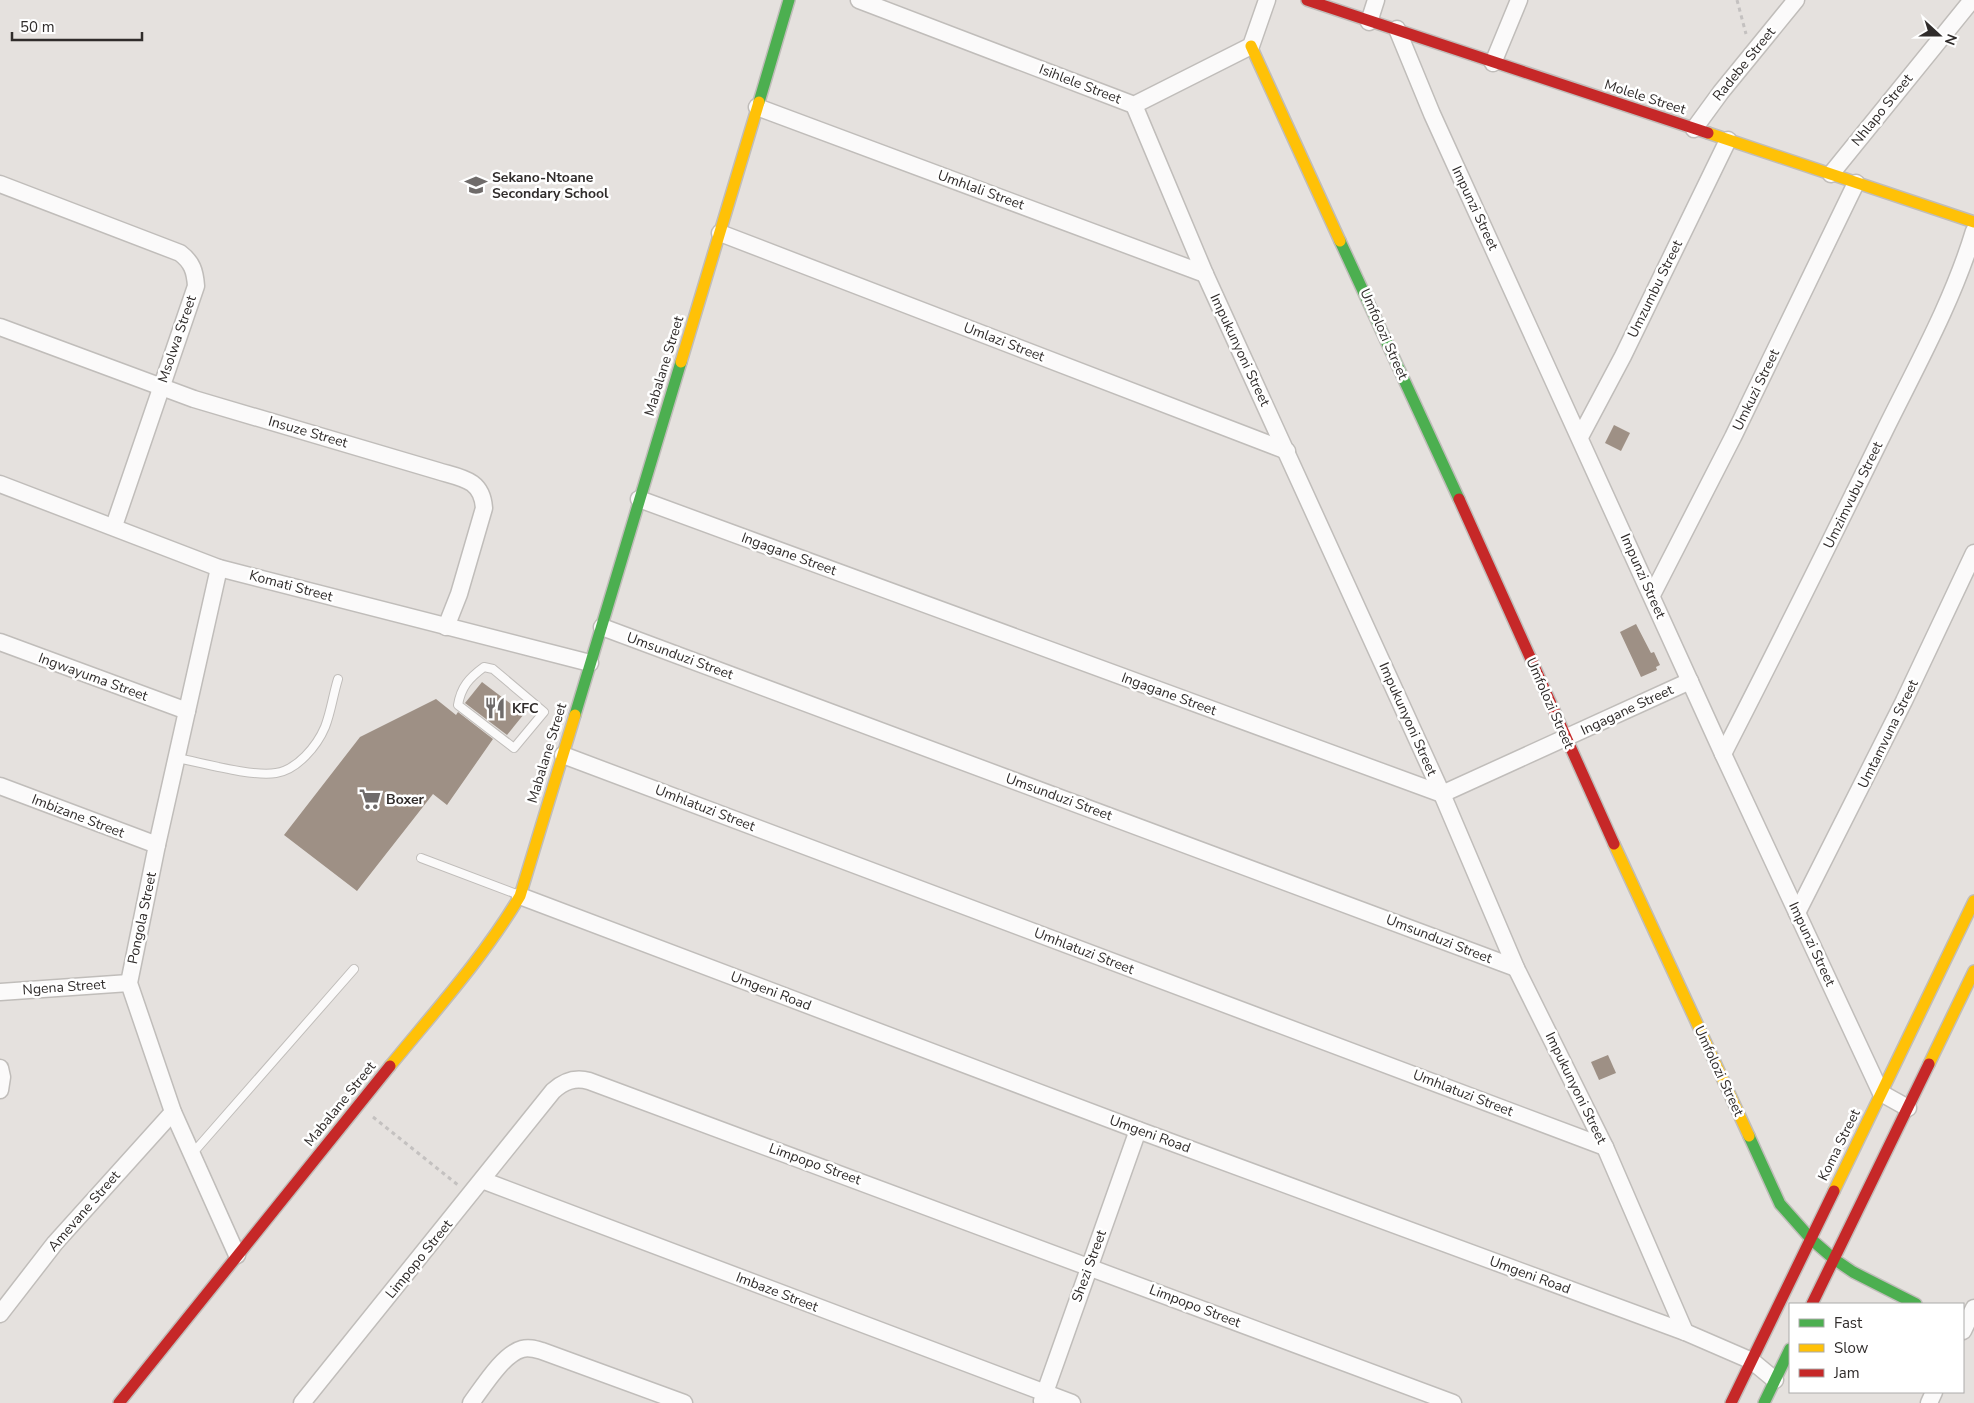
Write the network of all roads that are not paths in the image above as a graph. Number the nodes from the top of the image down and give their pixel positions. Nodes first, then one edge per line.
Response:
1 (789, 0) edge
2 (859, 0) edge
3 (1267, 0) edge
4 (1307, 0) edge
5 (1376, 0) edge
6 (1519, 0) edge
7 (1796, 0) edge
8 (1972, 0) edge
9 (1369, 22) junction
10 (1397, 29) junction
11 (1251, 46) junction
12 (1493, 63) junction
13 (1134, 105) junction
14 (758, 107) junction
15 (1694, 129) junction
16 (1728, 140) junction
17 (1831, 174) junction
18 (1856, 183) junction
19 (0, 184) edge
20 (1974, 222) edge
21 (1974, 232) edge
22 (720, 233) junction
23 (1205, 274) junction
24 (0, 327) edge
25 (161, 387) junction
26 (1580, 437) junction
27 (1287, 451) junction
28 (0, 484) edge
29 (640, 499) junction
30 (114, 526) junction
31 (1974, 553) edge
32 (219, 568) junction
33 (1652, 595) junction
34 (446, 627) junction
35 (602, 627) junction
36 (0, 642) edge
37 (590, 663) junction
38 (338, 679) dead end
39 (1690, 681) junction
40 (187, 712) junction
41 (1565, 738) junction
42 (514, 748) joint
43 (1723, 754) junction
44 (563, 755) junction
45 (177, 758) junction
46 (0, 786) edge
47 (1442, 794) junction
48 (157, 845) junction
49 (420, 858) dead end
50 (520, 896) junction
51 (1974, 901) edge
52 (1797, 913) junction
53 (1516, 968) junction
54 (354, 969) dead end
55 (1974, 971) edge
56 (129, 983) junction
57 (0, 992) edge
58 (0, 1068) edge
59 (0, 1090) edge
60 (1881, 1093) junction
61 (1908, 1108) junction
62 (172, 1112) junction
63 (1138, 1130) junction
64 (1605, 1147) junction
65 (192, 1155) junction
66 (482, 1180) junction
67 (1811, 1239) junction
68 (237, 1255) junction
69 (1834, 1259) junction
70 (1089, 1266) junction
71 (1812, 1303) edge
72 (1914, 1303) edge
73 (1974, 1308) edge
74 (0, 1314) edge
75 (1964, 1327) edge
76 (1685, 1332) junction
77 (1789, 1351) edge
78 (1752, 1361) junction
79 (1775, 1380) junction
80 (1043, 1398) edge
81 (119, 1403) edge
82 (302, 1403) edge
83 (471, 1403) edge
84 (684, 1403) edge
85 (1072, 1403) edge
86 (1453, 1403) edge
87 (1731, 1403) edge
88 (1764, 1403) edge

1 - 14 street, Mabalane Street
2 - 13 street, Isihlele Street
3 - 11 street
4 - 9 street, Molele Street
5 - 9 street
6 - 12 street
7 - 15 street, Radebe Street
8 - 17 street, Nhlapo Street
9 - 10 street, Molele Street
10 - 12 street, Molele Street
10 - 26 street, Impunzi Street
11 - 13 street, Isihlele Street
11 - 41 street, Umfolozi Street
12 - 15 street, Molele Street
13 - 23 street, Impukunyoni Street
14 - 22 street, Mabalane Street
14 - 23 street, Umhlali Street
15 - 16 street, Molele Street
16 - 17 street, Molele Street
16 - 26 street, Umzumbu Street
17 - 18 street, Molele Street
18 - 20 street, Molele Street
18 - 33 street, Umkuzi Street
19 - 25 street, Msolwa Street
21 - 43 street, Umzimvubu Street
22 - 27 street, Umlazi Street
22 - 29 street, Mabalane Street
23 - 27 street, Impukunyoni Street
24 - 25 street, Insuze Street
25 - 30 street, Msolwa Street
25 - 34 street, Insuze Street
26 - 33 street, Impunzi Street
27 - 47 street, Impukunyoni Street
28 - 30 street, Komati Street
29 - 35 street, Mabalane Street
29 - 47 street, Ingagane Street
30 - 32 street, Komati Street
31 - 52 street, Umtamvuna Street
32 - 34 street, Komati Street
32 - 40 street, Pongola Street
33 - 39 street, Impunzi Street
34 - 37 street, Komati Street
35 - 37 street, Mabalane Street
35 - 53 street, Umsunduzi Street
36 - 40 street, Ingwayuma Street
37 - 44 street, Mabalane Street
38 - 45 lane
39 - 41 street, Ingagane Street
39 - 43 street, Impunzi Street
40 - 45 street, Pongola Street
41 - 47 street, Ingagane Street
41 - 67 street, Umfolozi Street
42 - 42 lane
43 - 52 street, Impunzi Street
44 - 50 street, Mabalane Street
44 - 64 street, Umhlatuzi Street
45 - 48 street, Pongola Street
46 - 48 street, Imbizane Street
47 - 53 street, Impukunyoni Street
48 - 56 street, Pongola Street
49 - 50 lane
50 - 63 street, Umgeni Road
50 - 68 street, Mabalane Street
51 - 60 street, Koma Street
52 - 60 street, Impunzi Street
53 - 64 street, Impukunyoni Street
54 - 65 lane
55 - 61 street
56 - 57 street, Ngena Street
56 - 62 street, Pongola Street
58 - 59 street
60 - 61 street
60 - 67 street, Koma Street
61 - 69 street
62 - 65 street, Pongola Street
62 - 74 street, Amevane Street
63 - 70 street, Shezi Street
63 - 76 street, Umgeni Road
64 - 76 street, Impukunyoni Street
65 - 68 street, Pongola Street
66 - 70 street, Limpopo Street
66 - 80 street, Imbaze Street
66 - 82 street, Limpopo Street
67 - 69 street, Umfolozi Street
67 - 78 street, Koma Street
68 - 81 street, Mabalane Street
69 - 71 street
69 - 72 street, Umfolozi Street
70 - 80 street, Shezi Street
70 - 86 street, Limpopo Street
73 - 75 street
76 - 78 street, Umgeni Road
77 - 79 street
78 - 79 street, Umgeni Road
78 - 87 street, Koma Street
79 - 88 street
80 - 85 street, Imbaze Street
83 - 84 street

